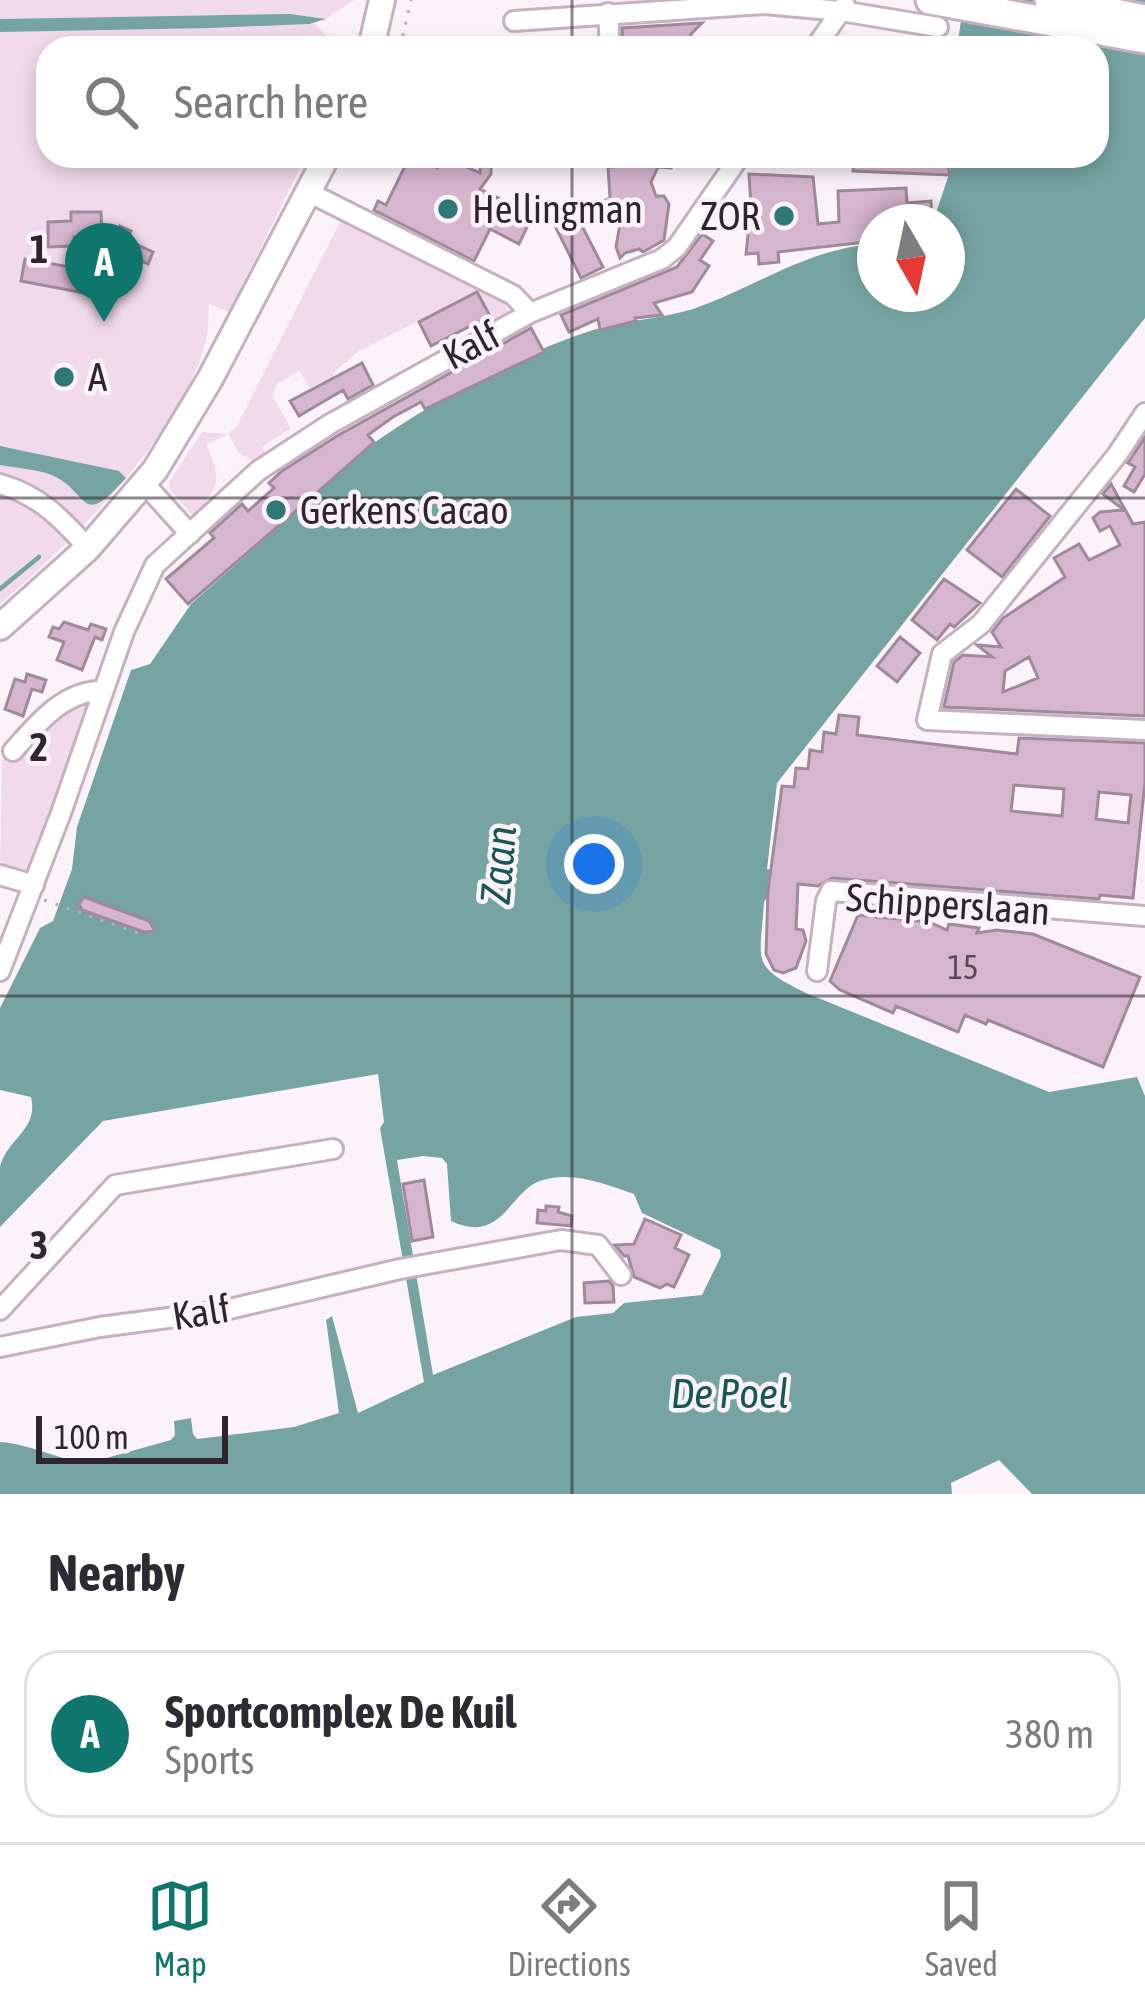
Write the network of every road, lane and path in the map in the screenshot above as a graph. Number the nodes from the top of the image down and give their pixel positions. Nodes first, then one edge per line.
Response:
1 (382, 0) edge
2 (411, 0) edge
3 (1049, 0) edge
4 (844, 6) edge
5 (608, 13) junction
6 (934, 13) edge
7 (1145, 19) edge
8 (514, 21) dead end
9 (374, 36) edge
10 (403, 36) edge
11 (609, 36) edge
12 (823, 36) edge
13 (1145, 39) edge
14 (321, 168) edge
15 (732, 168) edge
16 (310, 193) junction
17 (530, 314) junction
18 (1145, 413) edge
19 (144, 483) junction
20 (0, 484) edge
21 (190, 534) junction
22 (88, 548) junction
23 (0, 627) edge
24 (103, 691) junction
25 (1145, 730) edge
26 (13, 751) dead end
27 (0, 875) edge
28 (32, 890) junction
29 (1145, 916) edge
30 (138, 933) dead end
31 (0, 970) edge
32 (817, 971) dead end
33 (333, 1149) dead end
34 (621, 1275) dead end
35 (0, 1310) edge
36 (0, 1347) edge

1 - 9 main road
2 - 10 path
3 - 7 highway
4 - 5 street
4 - 6 street
4 - 12 street
5 - 8 street
5 - 11 street
6 - 13 highway
14 - 16 main road
15 - 17 street, Kalf
16 - 17 street
16 - 19 main road
17 - 21 street, Kalf
18 - 25 street
19 - 21 street
19 - 22 main road
20 - 22 street
21 - 24 street, Kalf
22 - 23 main road
24 - 26 street
24 - 28 street, Kalf
27 - 28 street
28 - 30 path
28 - 31 street, Kalf
29 - 32 street, Schipperslaan
33 - 35 street
34 - 36 street, Kalf

